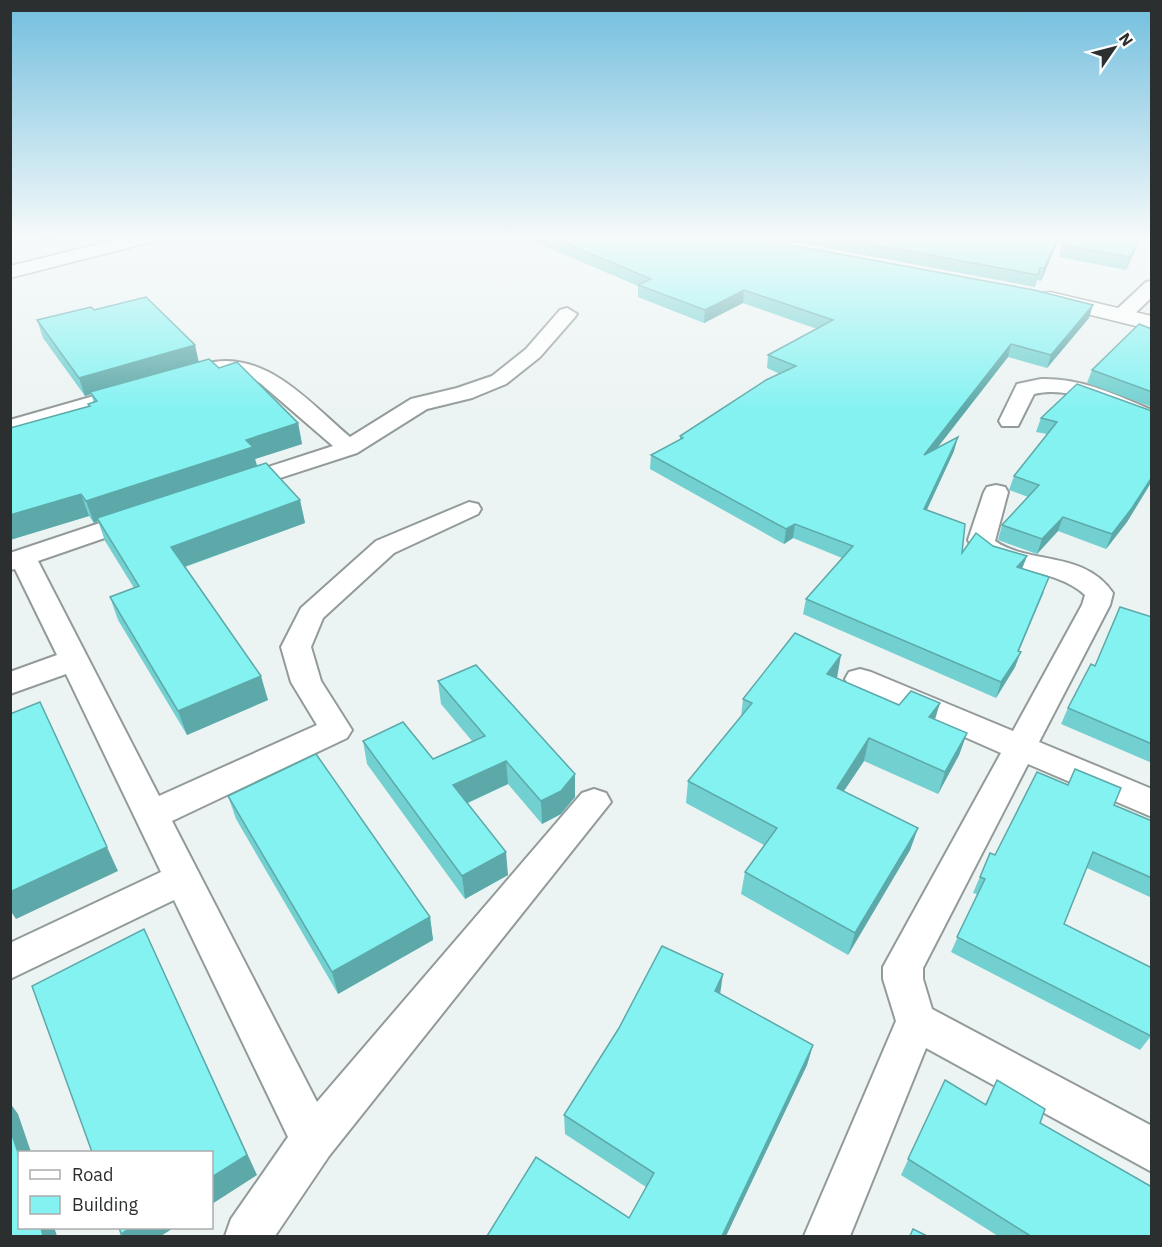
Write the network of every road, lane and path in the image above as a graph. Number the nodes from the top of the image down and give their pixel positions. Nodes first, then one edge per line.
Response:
1 (1144, 294) edge
2 (1033, 295) edge
3 (567, 314) dead end
4 (1122, 315) junction
5 (1152, 323) edge
6 (1152, 418) edge
7 (1010, 421) dead end
8 (11, 427) edge
9 (349, 448) junction
10 (996, 492) dead end
11 (214, 493) edge
12 (469, 509) dead end
13 (158, 512) edge
14 (16, 560) edge
15 (74, 660) junction
16 (860, 679) dead end
17 (10, 684) edge
18 (1018, 749) junction
19 (594, 802) dead end
20 (1152, 804) edge
21 (151, 815) junction
22 (183, 878) junction
23 (10, 962) edge
24 (916, 1021) junction
25 (313, 1140) junction
26 (1152, 1149) edge
27 (248, 1236) edge
28 (827, 1236) edge

1 - 4 street
2 - 4 main road
3 - 9 street
4 - 5 main road
6 - 7 street
8 - 9 street
9 - 11 street
10 - 18 street
12 - 21 street
13 - 14 street
14 - 15 street
15 - 17 street
15 - 21 street
16 - 18 street
18 - 20 street
18 - 24 street
19 - 25 street
21 - 22 street
22 - 23 street
22 - 25 street
24 - 26 street
24 - 28 street
25 - 27 street

